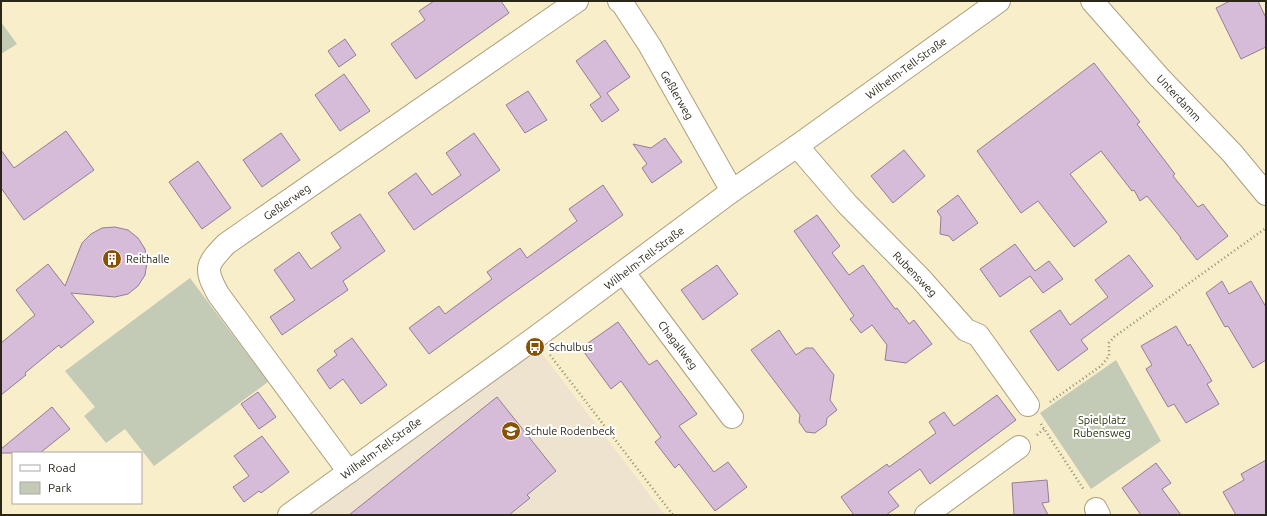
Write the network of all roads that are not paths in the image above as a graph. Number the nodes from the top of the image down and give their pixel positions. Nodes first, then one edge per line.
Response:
1 (577, 1) edge
2 (619, 1) edge
3 (998, 1) edge
4 (1092, 1) edge
5 (797, 146) junction
6 (732, 191) junction
7 (1266, 194) edge
8 (624, 273) junction
9 (1031, 409) road end
10 (732, 417) dead end
11 (1019, 447) dead end
12 (349, 472) junction
13 (289, 515) edge
14 (926, 515) edge

1 - 12 street, Geßlerweg
2 - 6 street, Geßlerweg
3 - 5 street, Wilhelm-Tell-Straße
4 - 7 street, Unterdamm
5 - 6 street, Wilhelm-Tell-Straße
5 - 9 street, Rubensweg
6 - 8 street, Wilhelm-Tell-Straße
8 - 10 street, Chagallweg
8 - 12 street, Wilhelm-Tell-Straße
11 - 14 street
12 - 13 street, Wilhelm-Tell-Straße

